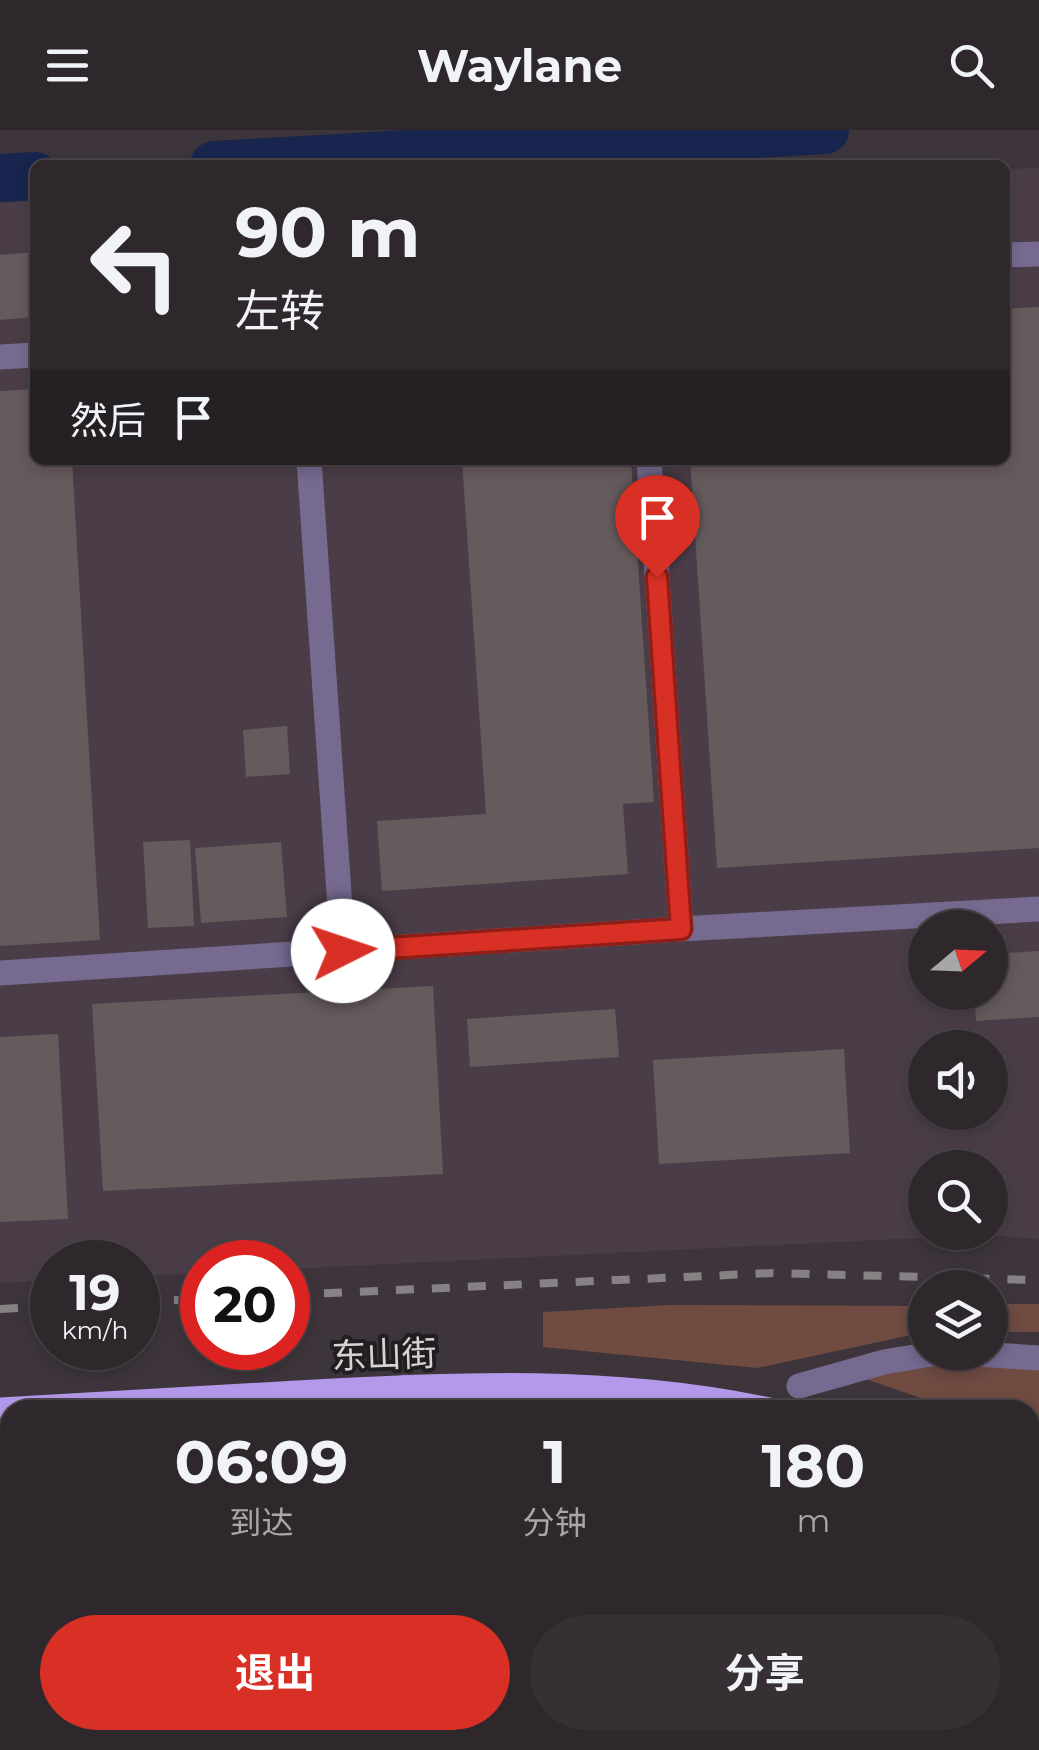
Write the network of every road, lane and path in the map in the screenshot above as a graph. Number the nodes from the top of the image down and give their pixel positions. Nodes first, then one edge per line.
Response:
1 (1039, 254) edge
2 (1010, 255) edge
3 (30, 354) edge
4 (0, 356) edge
5 (309, 465) edge
6 (649, 465) edge
7 (1039, 909) edge
8 (681, 929) junction
9 (343, 951) junction
10 (0, 973) edge
11 (1008, 1356) edge
12 (908, 1358) edge
13 (1039, 1358) edge
14 (799, 1386) dead end
15 (405, 1399) edge
16 (368, 1400) edge
17 (683, 1400) edge
18 (0, 1678) edge
19 (0, 1687) edge

1 - 2 street
3 - 4 street
5 - 9 street
6 - 8 street
7 - 8 street
8 - 9 street
9 - 10 street
11 - 13 street
12 - 14 street
15 - 16 main road, 东山街
15 - 17 main road, 东山街
18 - 19 street

